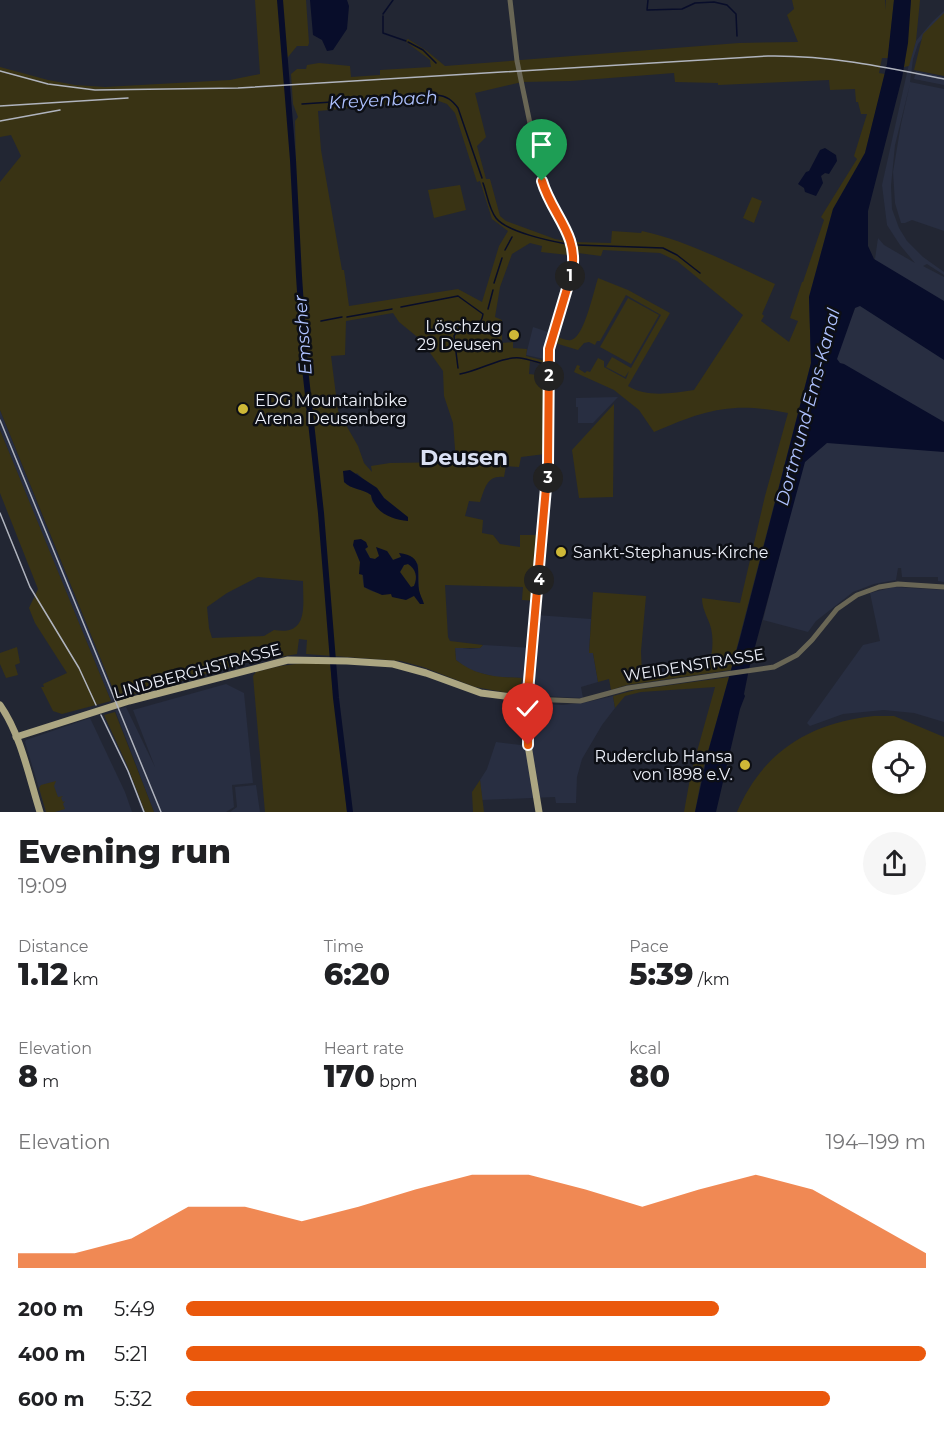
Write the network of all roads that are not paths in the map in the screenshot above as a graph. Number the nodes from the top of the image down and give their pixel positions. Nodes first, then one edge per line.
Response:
1 (510, 0) edge
2 (944, 587) edge
3 (528, 699) junction
4 (0, 705) edge
5 (16, 737) junction
6 (40, 812) edge
7 (539, 812) edge

1 - 3 street
2 - 3 street, WEIDENSTRASSE
3 - 5 main road, LINDBERGHSTRASSE
3 - 7 main road
4 - 5 main road
5 - 6 main road

